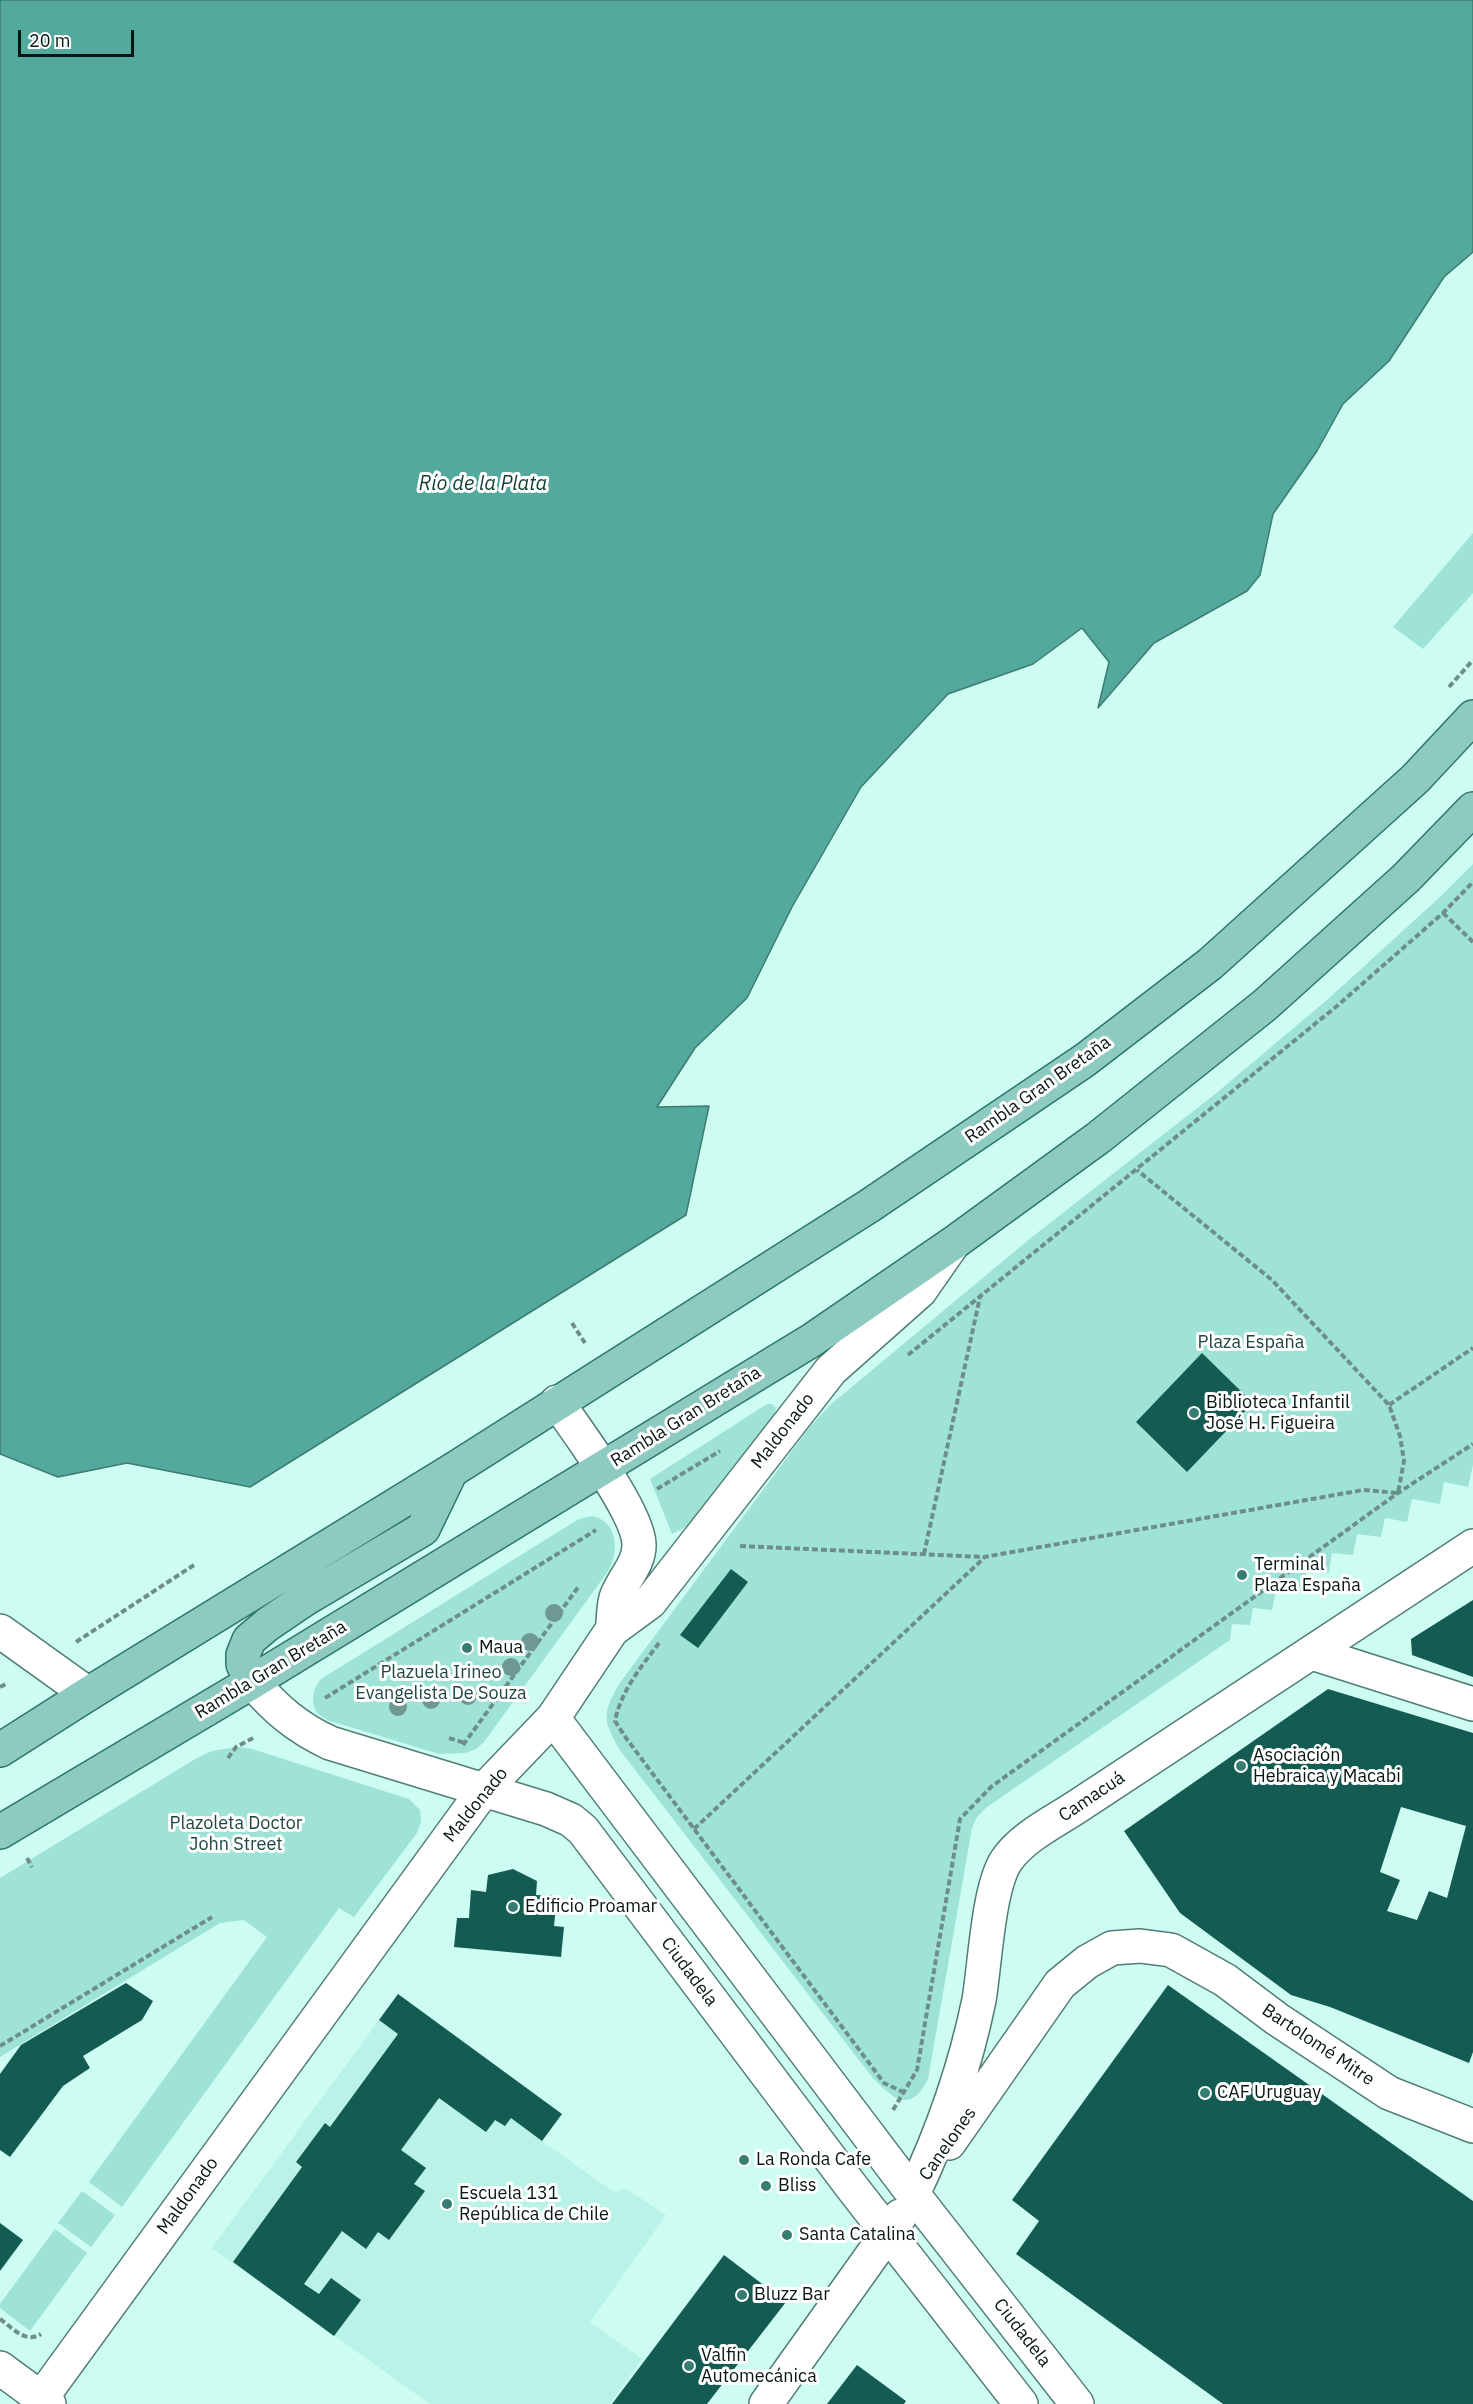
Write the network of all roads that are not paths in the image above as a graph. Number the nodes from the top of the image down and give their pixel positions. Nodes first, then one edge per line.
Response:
1 (1473, 717) edge
2 (1473, 809) edge
3 (955, 1242) junction
4 (557, 1402) junction
5 (603, 1468) junction
6 (451, 1471) junction
7 (1473, 1546) edge
8 (612, 1630) junction
9 (0, 1631) edge
10 (1312, 1653) junction
11 (252, 1682) junction
12 (88, 1694) junction
13 (1473, 1704) edge
14 (553, 1718) junction
15 (0, 1750) edge
16 (483, 1791) junction
17 (0, 1832) edge
18 (1171, 1950) joint
19 (1473, 2126) edge
20 (913, 2194) junction
21 (888, 2234) junction
22 (0, 2368) edge
23 (42, 2402) edge
24 (766, 2404) edge
25 (1021, 2404) edge
26 (1077, 2404) edge

1 - 4 main road, Rambla Gran Bretaña
2 - 3 main road, Rambla Gran Bretaña
3 - 5 main road, Rambla Gran Bretaña
3 - 8 street, Maldonado
4 - 5 street, Rambla Gran Bretaña
4 - 6 main road, Rambla Gran Bretaña
5 - 8 street, Rambla Gran Bretaña
5 - 11 main road, Rambla Gran Bretaña
6 - 11 main road
6 - 12 main road, Rambla Gran Bretaña
7 - 10 street, Camacuá
8 - 14 street, Maldonado
9 - 12 street
10 - 13 street
10 - 20 street, Camacuá
11 - 16 street, Ciudadela
11 - 17 main road, Rambla Gran Bretaña
12 - 15 main road, Rambla Gran Bretaña
14 - 16 street, Maldonado
14 - 20 street, Ciudadela
16 - 21 street, Ciudadela
16 - 23 street, Maldonado
18 - 19 street, Bartolomé Mitre
18 - 20 street, Canelones
20 - 21 street, Canelones
20 - 26 street, Ciudadela
21 - 24 street, Canelones
21 - 25 street, Ciudadela
22 - 23 street

